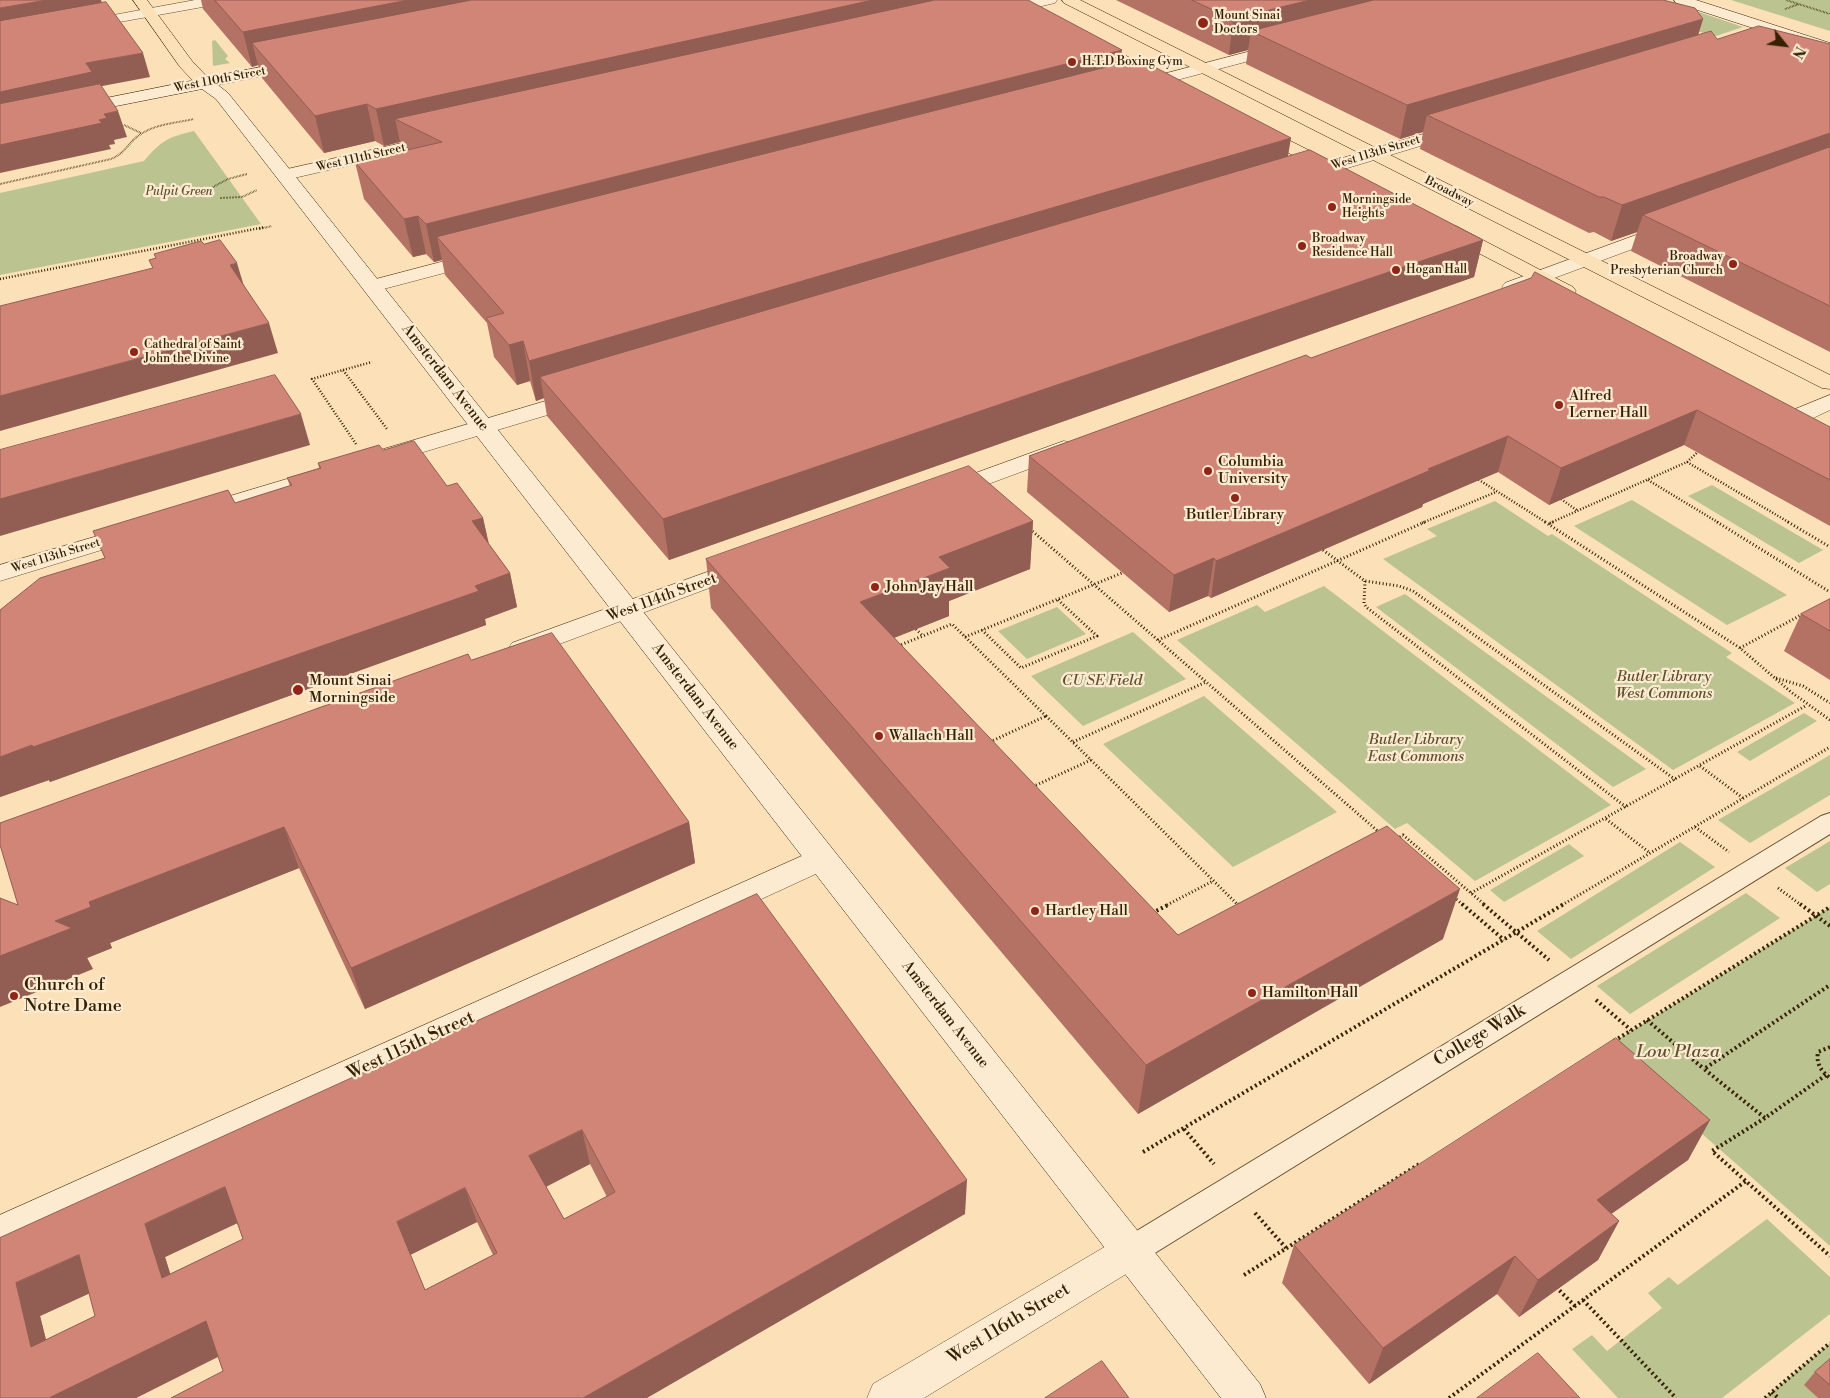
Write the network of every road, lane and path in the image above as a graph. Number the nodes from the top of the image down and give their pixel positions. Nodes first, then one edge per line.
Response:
1 (140, 0) edge
2 (219, 0) edge
3 (1050, 0) edge
4 (1069, 0) edge
5 (1681, 0) edge
6 (1712, 0) edge
7 (1786, 0) edge
8 (1018, 3) edge
9 (149, 13) junction
10 (1830, 14) edge
11 (982, 16) edge
12 (1045, 18) edge
13 (69, 28) edge
14 (1785, 28) junction
15 (1070, 32) edge
16 (1830, 38) edge
17 (1754, 40) edge
18 (1296, 44) edge
19 (1830, 48) edge
20 (310, 62) edge
21 (1204, 68) junction
22 (1162, 79) junction
23 (204, 82) junction
24 (1117, 91) edge
25 (1186, 92) edge
26 (57, 112) edge
27 (194, 119) dead end
28 (1238, 120) edge
29 (122, 123) dead end
30 (1476, 123) edge
31 (141, 133) junction
32 (452, 137) edge
33 (1374, 154) junction
34 (1330, 168) junction
35 (248, 174) dead end
36 (285, 175) junction
37 (1350, 178) edge
38 (1285, 181) edge
39 (0, 184) edge
40 (213, 186) dead end
41 (257, 190) dead end
42 (220, 198) dead end
43 (1435, 222) edge
44 (1685, 223) edge
45 (272, 226) dead end
46 (492, 254) edge
47 (1584, 260) junction
48 (1539, 277) junction
49 (0, 279) edge
50 (372, 286) junction
51 (1494, 293) edge
52 (1579, 298) edge
53 (372, 362) dead end
54 (343, 370) junction
55 (1830, 383) edge
56 (602, 391) edge
57 (1830, 402) edge
58 (1792, 411) joint
59 (483, 426) junction
60 (1826, 429) edge
61 (391, 433) dead end
62 (1086, 440) edge
63 (1705, 446) edge
64 (355, 458) junction
65 (1687, 462) junction
66 (1472, 476) edge
67 (1648, 480) junction
68 (1496, 492) junction
69 (928, 498) edge
70 (1561, 499) edge
71 (1579, 511) junction
72 (182, 518) edge
73 (1549, 524) junction
74 (153, 526) edge
75 (1026, 526) edge
76 (1830, 547) edge
77 (1323, 550) edge
78 (762, 560) edge
79 (1336, 560) junction
80 (0, 572) edge
81 (1122, 572) edge
82 (1365, 581) junction
83 (1094, 584) junction
84 (1830, 592) edge
85 (1058, 599) junction
86 (627, 611) junction
87 (1806, 613) edge
88 (916, 629) edge
89 (982, 630) junction
90 (923, 636) junction
91 (965, 637) junction
92 (1158, 640) junction
93 (896, 647) edge
94 (1740, 648) junction
95 (504, 655) edge
96 (1769, 673) junction
97 (1206, 682) junction
98 (1830, 703) edge
99 (1807, 704) junction
100 (1046, 716) junction
101 (1830, 720) edge
102 (972, 740) edge
103 (1074, 742) junction
104 (979, 747) junction
105 (1830, 747) edge
106 (1091, 760) junction
107 (1700, 766) junction
108 (1001, 771) junction
109 (995, 774) edge
110 (1676, 780) junction
111 (1021, 792) junction
112 (1744, 798) junction
113 (1028, 799) edge
114 (1626, 807) junction
115 (1606, 819) junction
116 (1830, 822) edge
117 (1383, 836) edge
118 (1390, 842) edge
119 (1650, 853) junction
120 (822, 858) junction
121 (1213, 881) junction
122 (1471, 893) junction
123 (1453, 896) dead end
124 (1830, 907) edge
125 (1245, 911) edge
126 (1148, 914) edge
127 (1497, 916) dead end
128 (1816, 916) junction
129 (1830, 926) edge
130 (1504, 940) junction
131 (1830, 985) edge
132 (1647, 1020) junction
133 (1611, 1043) edge
134 (1830, 1047) edge
135 (1704, 1069) junction
136 (1828, 1076) edge
137 (1765, 1118) junction
138 (1143, 1152) dead end
139 (1428, 1159) edge
140 (1746, 1181) junction
141 (0, 1233) edge
142 (1130, 1250) junction
143 (1830, 1256) edge
144 (1244, 1275) dead end
145 (1552, 1284) edge
146 (1583, 1300) junction
147 (1575, 1306) junction
148 (1830, 1343) edge
149 (1772, 1392) junction
150 (887, 1398) edge
151 (1246, 1398) edge
152 (1449, 1398) edge
153 (1676, 1398) edge
154 (1765, 1398) edge
155 (1778, 1398) edge

1 - 9 main road, Amsterdam Avenue
2 - 9 street
3 - 8 street
4 - 21 main road, Broadway
5 - 14 street
6 - 14 street
7 - 10 path
8 - 11 street
8 - 12 main road
9 - 13 street
9 - 23 main road, Amsterdam Avenue
14 - 16 street
14 - 17 street
14 - 19 street
15 - 22 main road
18 - 21 street
20 - 23 street, West 110th Street
21 - 22 street
21 - 33 main road, Broadway
22 - 24 street
22 - 25 main road
23 - 26 street, West 110th Street
23 - 36 street, Amsterdam Avenue
27 - 31 path
28 - 34 main road
29 - 31 path
30 - 33 street, West 113th Street
31 - 39 path
32 - 36 street, West 111th Street
33 - 34 street, West 113th Street
33 - 47 main road, Broadway
34 - 37 main road
34 - 38 street, West 113th Street
35 - 40 path
36 - 50 street, Amsterdam Avenue
41 - 42 path
43 - 48 main road
44 - 47 street
45 - 49 path
46 - 50 street
47 - 48 street
47 - 55 main road, Broadway
48 - 51 street
48 - 52 main road
50 - 59 street, Amsterdam Avenue
53 - 54 path
54 - 61 path
54 - 64 path
56 - 59 street
57 - 58 street
58 - 60 main road
59 - 64 street
59 - 86 street, Amsterdam Avenue
62 - 69 street
63 - 65 path
64 - 72 street
65 - 67 path
65 - 76 path
66 - 68 path
67 - 71 path
67 - 84 path
68 - 73 path
68 - 79 path
70 - 71 path
71 - 73 path
73 - 94 path
74 - 80 street, West 113th Street
75 - 83 path
77 - 79 path
78 - 86 street, West 114th Street
79 - 82 path
79 - 92 path
81 - 83 path
82 - 110 path
82 - 114 path
83 - 85 path
83 - 92 path
85 - 89 path
85 - 89 path
86 - 95 street, West 114th Street
86 - 120 street, Amsterdam Avenue
87 - 94 path
88 - 90 path
89 - 91 path
90 - 91 path
90 - 93 path
91 - 100 path
92 - 97 path
94 - 96 path
96 - 98 path
96 - 99 path
97 - 103 path
97 - 117 path
99 - 101 path
99 - 107 path
100 - 103 path
100 - 104 path
102 - 104 path
103 - 106 path
104 - 108 path
105 - 112 path
106 - 111 path
106 - 121 path
107 - 110 path
107 - 112 path
108 - 109 path
108 - 111 path
110 - 114 path
111 - 113 path
112 - 119 path
114 - 115 path
115 - 119 path
115 - 122 path
116 - 142 street, College Walk
118 - 122 path
119 - 130 path
120 - 141 street, West 115th Street
120 - 142 street, Amsterdam Avenue
121 - 125 path
121 - 126 path
122 - 127 path
123 - 130 path
124 - 128 path
128 - 129 path
128 - 132 path
130 - 138 path
131 - 135 path
132 - 133 path
132 - 135 path
134 - 136 path
135 - 137 path
136 - 137 path
137 - 140 path
139 - 144 path
140 - 143 path
140 - 146 path
142 - 150 street, West 116th Street
142 - 151 street, Amsterdam Avenue
145 - 147 path
146 - 147 path
146 - 153 path
147 - 152 path
148 - 149 path
149 - 154 path
149 - 155 path

